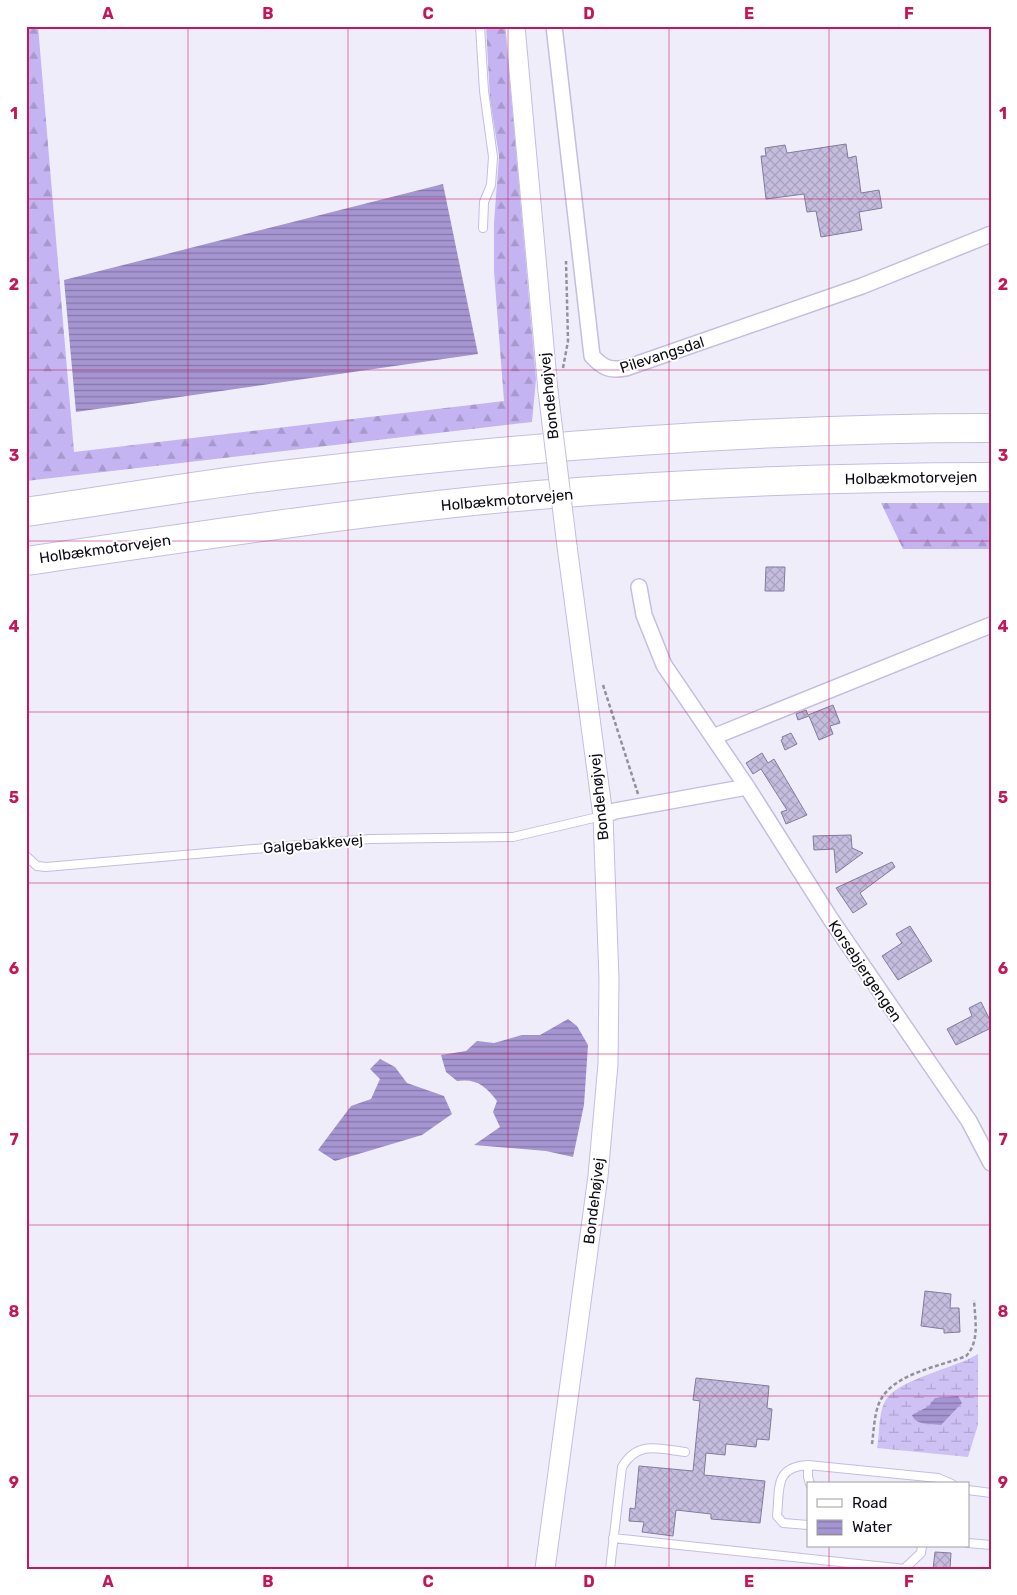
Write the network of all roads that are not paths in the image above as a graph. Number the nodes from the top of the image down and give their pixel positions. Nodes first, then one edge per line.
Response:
1 (480, 26) edge
2 (516, 26) edge
3 (554, 26) edge
4 (483, 228) dead end
5 (991, 234) edge
6 (991, 428) edge
7 (991, 477) edge
8 (26, 512) edge
9 (26, 561) edge
10 (639, 587) dead end
11 (991, 626) edge
12 (713, 737) junction
13 (747, 787) junction
14 (603, 816) junction
15 (26, 856) edge
16 (989, 1157) edge
17 (685, 1452) dead end
18 (808, 1465) junction
19 (809, 1482) edge
20 (947, 1482) edge
21 (970, 1490) edge
22 (991, 1493) edge
23 (807, 1525) edge
24 (614, 1538) junction
25 (970, 1542) edge
26 (991, 1545) edge
27 (922, 1548) edge
28 (905, 1568) edge
29 (545, 1569) edge
30 (610, 1569) edge

1 - 4 lane
2 - 14 street, Bondehøjvej, bridge
3 - 5 street, Pilevangsdal
6 - 8 highway
7 - 9 highway, Holbækmotorvejen
10 - 12 street, Korsebjergengen
11 - 12 street
12 - 13 street, Korsebjergengen
13 - 14 street
13 - 16 street, Korsebjergengen
14 - 15 lane, Galgebakkevej
14 - 29 street, Bondehøjvej
17 - 24 lane
18 - 19 lane
18 - 20 lane
18 - 23 lane
21 - 22 lane
24 - 28 lane
24 - 30 lane
25 - 26 lane
27 - 28 lane

